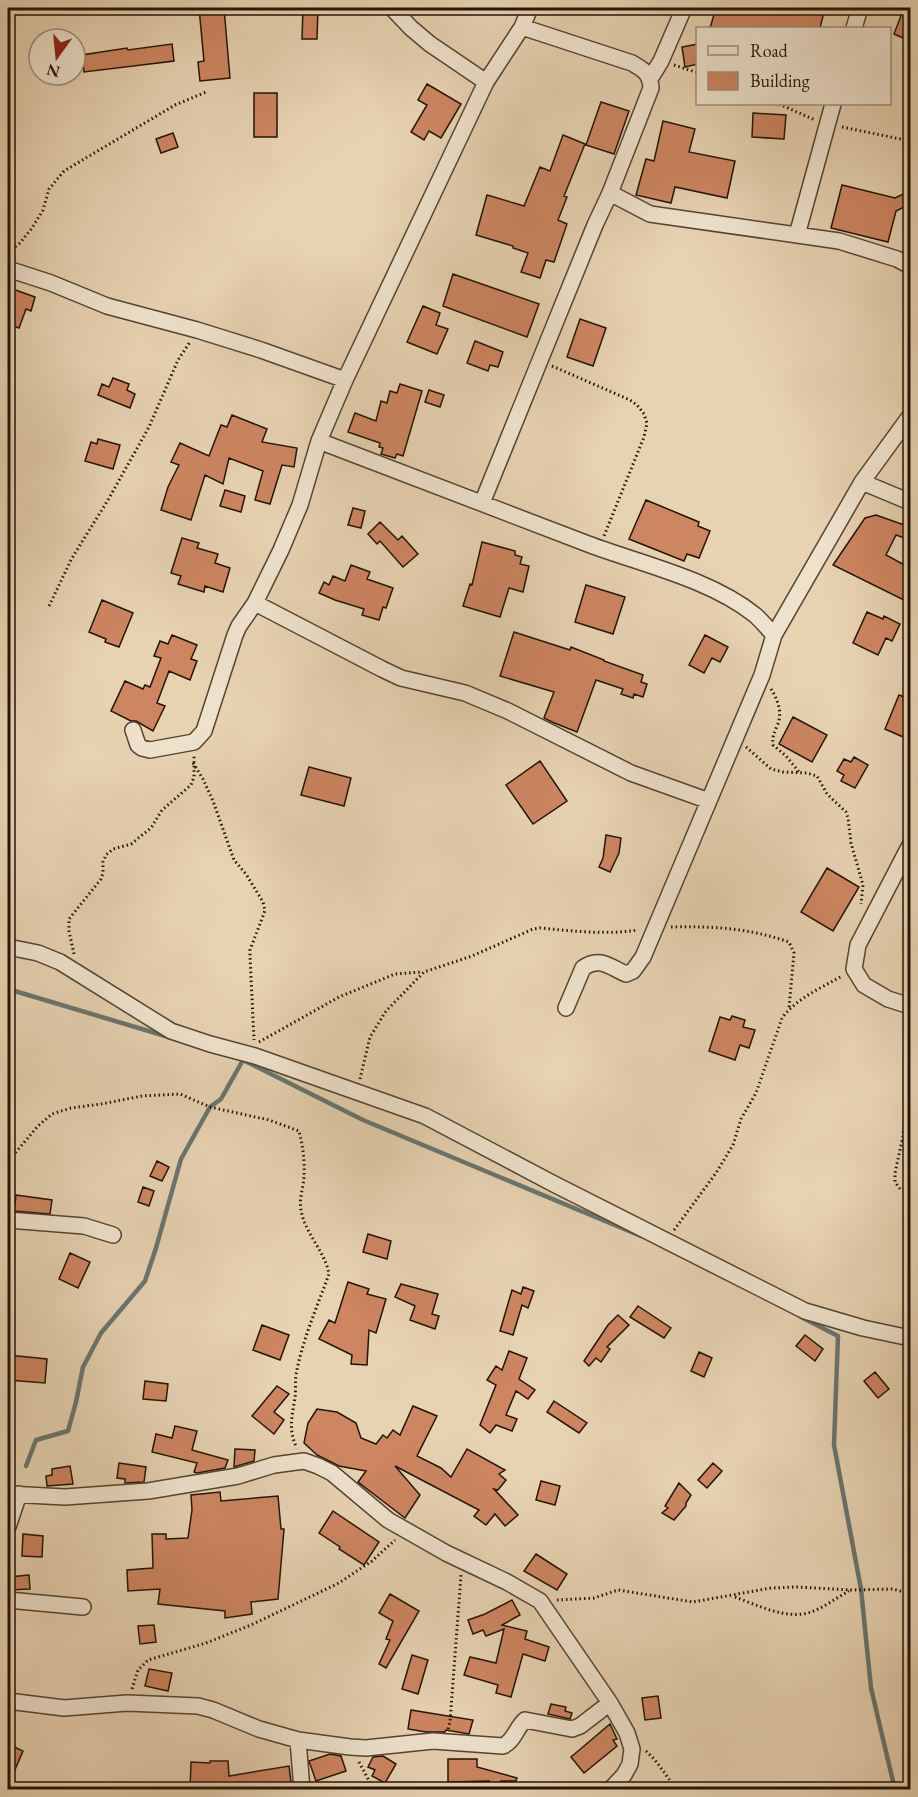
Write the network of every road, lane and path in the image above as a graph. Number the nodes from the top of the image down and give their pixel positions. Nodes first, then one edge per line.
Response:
1 (392, 8) edge
2 (530, 8) edge
3 (684, 8) edge
4 (860, 8) edge
5 (522, 27) junction
6 (854, 27) edge
7 (661, 61) junction
8 (696, 72) edge
9 (650, 79) junction
10 (486, 82) junction
11 (206, 92) dead end
12 (781, 105) edge
13 (834, 105) edge
14 (828, 125) junction
15 (910, 141) edge
16 (610, 194) junction
17 (797, 235) junction
18 (8, 252) edge
19 (910, 266) edge
20 (8, 269) edge
21 (197, 330) junction
22 (539, 361) junction
23 (345, 380) junction
24 (910, 416) edge
25 (318, 441) junction
26 (862, 482) junction
27 (910, 502) edge
28 (482, 503) junction
29 (599, 548) junction
30 (255, 603) junction
31 (49, 606) dead end
32 (774, 635) junction
33 (762, 675) junction
34 (133, 729) dead end
35 (736, 737) junction
36 (194, 742) junction
37 (193, 763) junction
38 (799, 772) junction
39 (709, 801) junction
40 (910, 845) edge
41 (861, 905) dead end
42 (656, 927) junction
43 (8, 947) edge
44 (854, 969) junction
45 (424, 972) junction
46 (79, 975) junction
47 (910, 1006) edge
48 (566, 1008) dead end
49 (789, 1008) junction
50 (910, 1059) edge
51 (357, 1092) junction
52 (8, 1158) edge
53 (900, 1189) dead end
54 (8, 1220) edge
55 (113, 1235) dead end
56 (666, 1242) junction
57 (910, 1338) edge
58 (304, 1461) junction
59 (13, 1494) edge
60 (8, 1527) edge
61 (405, 1530) junction
62 (462, 1562) junction
63 (851, 1590) junction
64 (910, 1594) edge
65 (734, 1596) junction
66 (8, 1600) edge
67 (540, 1601) junction
68 (83, 1607) dead end
69 (8, 1701) edge
70 (127, 1703) junction
71 (610, 1703) junction
72 (627, 1733) junction
73 (298, 1740) junction
74 (444, 1743) junction
75 (350, 1748) junction
76 (302, 1790) edge
77 (374, 1790) edge
78 (610, 1790) edge
79 (677, 1790) edge

1 - 10 street
2 - 5 street
3 - 7 street
4 - 6 street
5 - 9 street
5 - 10 street
7 - 8 path
7 - 9 street
9 - 16 street
10 - 23 street
11 - 18 path
12 - 14 path
13 - 14 street
14 - 15 path
14 - 17 street
16 - 17 street
16 - 22 street
17 - 19 street
20 - 21 street
21 - 23 street
21 - 31 path
22 - 28 street
22 - 29 path
23 - 25 street
24 - 26 street
25 - 28 street
25 - 30 street
26 - 27 street
26 - 32 street
28 - 29 street
29 - 32 street
30 - 36 street
30 - 39 street
32 - 33 street
33 - 35 street
33 - 38 path
34 - 36 street
35 - 38 path
35 - 39 street
36 - 37 path
37 - 45 path
37 - 46 path
38 - 41 path
39 - 42 street
40 - 44 street
42 - 45 path
42 - 48 street
42 - 49 path
43 - 46 street
44 - 47 street
44 - 49 path
45 - 51 path
46 - 51 street
49 - 56 path
50 - 53 path
51 - 56 street
52 - 58 path
54 - 55 street
56 - 57 street
58 - 59 street
58 - 61 street
59 - 60 street
61 - 62 street
61 - 70 path
62 - 67 street
62 - 74 path
63 - 64 path
63 - 65 path
63 - 65 path
65 - 67 path
66 - 68 street
67 - 71 street
69 - 70 street
70 - 73 street
71 - 72 street
71 - 74 street
72 - 78 street
72 - 79 path
73 - 75 street
73 - 76 street
74 - 75 street
75 - 77 path

